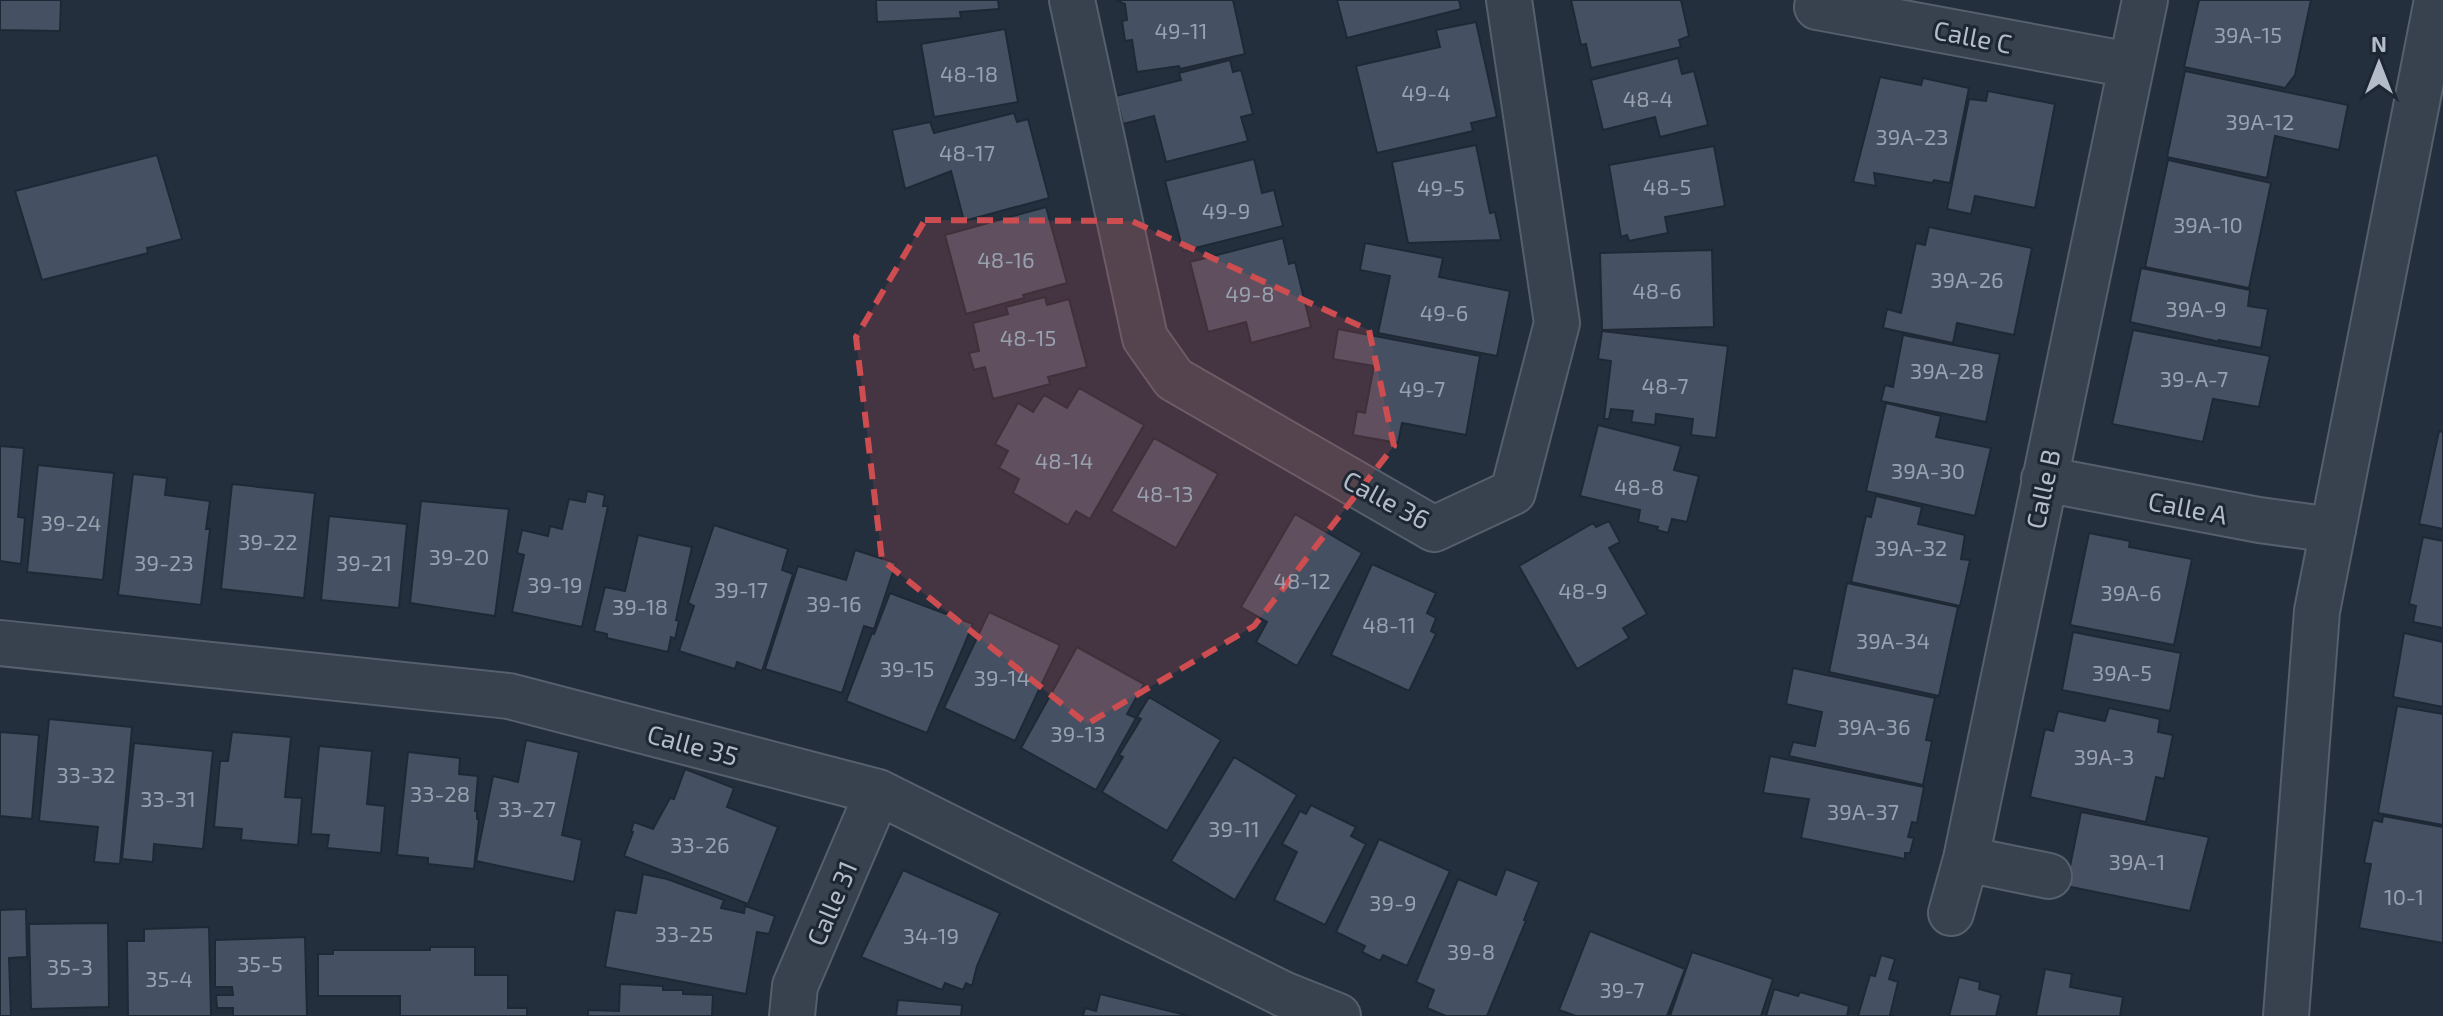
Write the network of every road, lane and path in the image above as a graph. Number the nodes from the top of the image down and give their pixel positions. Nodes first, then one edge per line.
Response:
1 (1072, 0) edge
2 (1509, 0) edge
3 (2145, 0) edge
4 (2437, 0) edge
5 (1817, 7) dead end
6 (2130, 65) junction
7 (2044, 479) junction
8 (2333, 530) junction
9 (0, 643) edge
10 (878, 792) junction
11 (1966, 859) junction
12 (2049, 876) dead end
13 (1951, 913) dead end
14 (1280, 1005) edge
15 (792, 1016) edge
16 (1338, 1016) edge
17 (2286, 1016) edge

1 - 2 street, Calle 36
3 - 6 street, Calle B
4 - 8 street
5 - 6 street, Calle C
6 - 7 street, Calle B
7 - 8 street, Calle A
7 - 11 street, Calle B
8 - 17 street
9 - 10 street, Calle 35
10 - 14 street, Calle 35
10 - 15 street, Calle 31
11 - 12 street
11 - 13 street, Calle B
14 - 16 street, Calle 35

